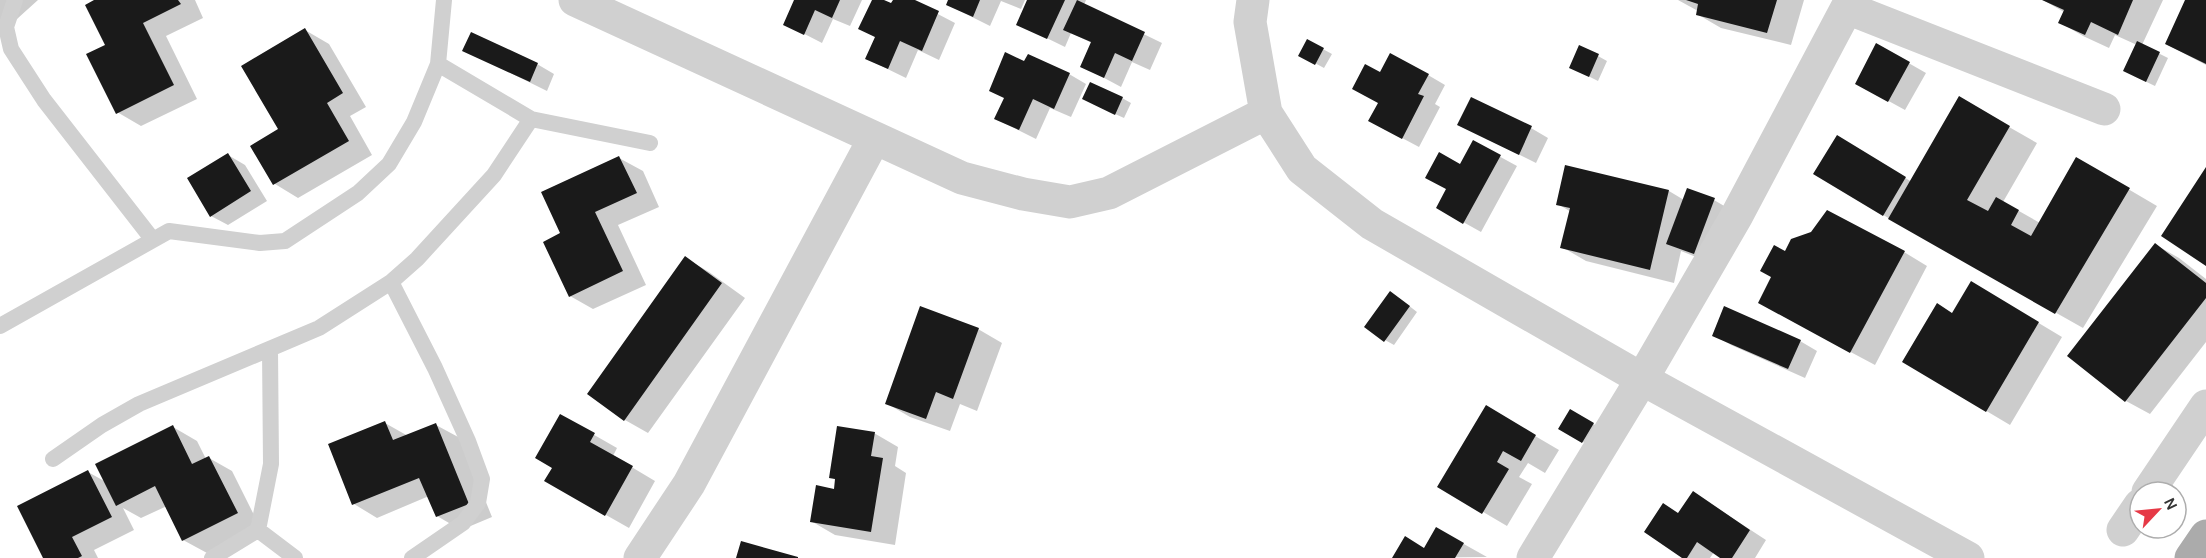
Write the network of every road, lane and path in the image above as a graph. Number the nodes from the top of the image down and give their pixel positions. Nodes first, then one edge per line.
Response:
1 (15, 0) edge
2 (444, 0) edge
3 (576, 0) edge
4 (1253, 0) edge
5 (1849, 4) edge
6 (438, 64) junction
7 (2104, 109) dead end
8 (1266, 113) junction
9 (531, 119) junction
10 (874, 139) junction
11 (650, 143) dead end
12 (153, 240) junction
13 (391, 282) junction
14 (0, 326) edge
15 (270, 349) junction
16 (1642, 379) junction
17 (2206, 406) edge
18 (53, 459) dead end
19 (2156, 480) edge
20 (258, 530) junction
21 (2206, 536) edge
22 (212, 558) edge
23 (295, 558) edge
24 (412, 558) edge
25 (640, 558) edge
26 (1533, 558) edge
27 (1968, 558) edge
28 (2191, 558) edge

1 - 12 lane
2 - 6 lane
3 - 10 street
4 - 8 street
5 - 7 street
5 - 16 street
6 - 9 lane
6 - 12 lane
8 - 10 street
8 - 16 street
9 - 11 lane
9 - 13 lane
10 - 25 street
12 - 14 lane
13 - 15 lane
13 - 24 lane
15 - 18 lane
15 - 20 lane
16 - 26 street
16 - 27 street
17 - 19 street
20 - 22 lane
20 - 23 lane
21 - 28 main road

